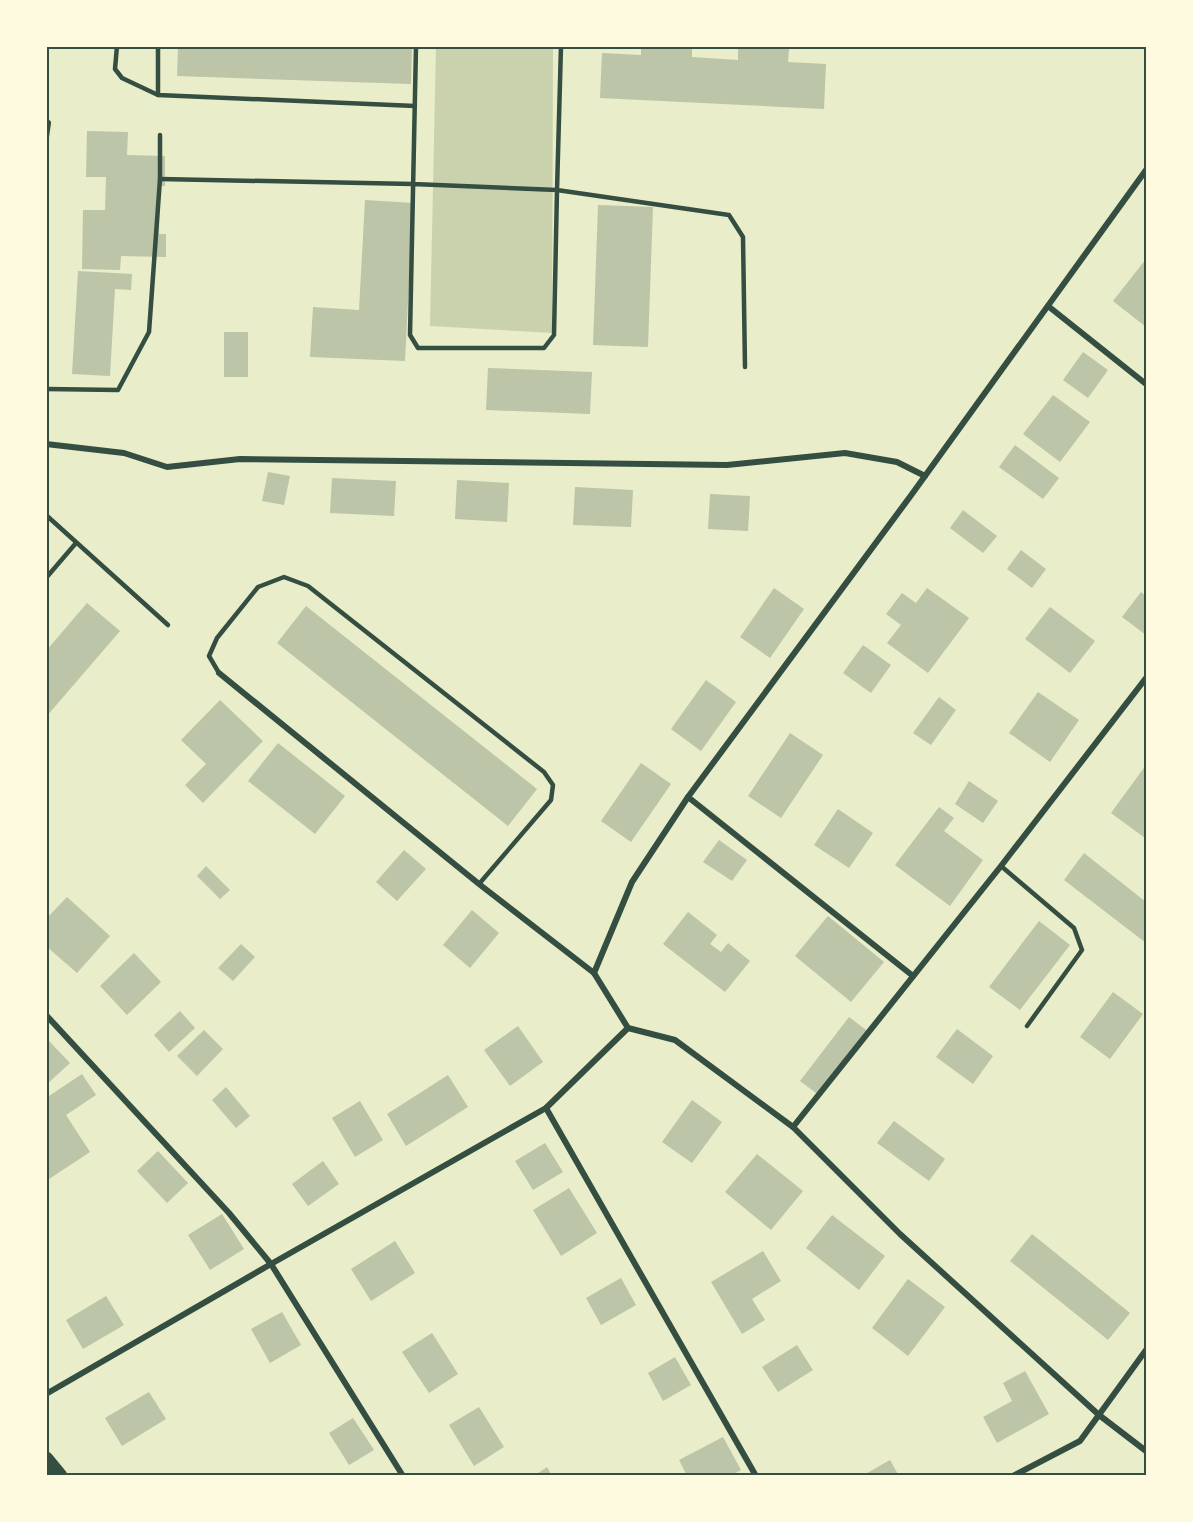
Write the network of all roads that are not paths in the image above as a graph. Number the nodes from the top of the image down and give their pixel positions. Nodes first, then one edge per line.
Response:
1 (117, 46) edge
2 (159, 46) edge
3 (416, 46) edge
4 (561, 46) edge
5 (158, 95) junction
6 (415, 106) junction
7 (48, 123) dead end
8 (160, 135) dead end
9 (46, 137) edge
10 (1146, 170) edge
11 (159, 179) junction
12 (412, 184) junction
13 (557, 190) junction
14 (1047, 306) junction
15 (745, 367) dead end
16 (1146, 384) edge
17 (46, 389) edge
18 (46, 444) edge
19 (925, 476) junction
20 (46, 515) edge
21 (76, 543) junction
22 (46, 578) edge
23 (168, 625) dead end
24 (219, 673) joint
25 (1146, 678) edge
26 (688, 797) junction
27 (1001, 866) junction
28 (479, 884) junction
29 (594, 973) junction
30 (913, 976) junction
31 (46, 1015) edge
32 (1027, 1026) dead end
33 (628, 1028) junction
34 (546, 1108) junction
35 (793, 1127) junction
36 (271, 1264) junction
37 (1146, 1350) edge
38 (46, 1394) edge
39 (1099, 1415) junction
40 (1146, 1451) edge
41 (46, 1459) edge
42 (60, 1476) edge
43 (404, 1476) edge
44 (756, 1476) edge
45 (1013, 1476) edge

1 - 5 lane
2 - 5 lane
3 - 6 lane
4 - 13 lane
5 - 6 lane
6 - 12 lane
7 - 9 street
8 - 11 lane
10 - 14 street
11 - 12 lane
11 - 17 lane
12 - 13 lane
12 - 13 lane
13 - 15 lane
14 - 16 street
14 - 19 street
18 - 19 street
19 - 26 street
20 - 21 lane
21 - 22 lane
21 - 23 lane
24 - 28 street
24 - 28 lane
25 - 27 street
26 - 29 street
26 - 30 street
27 - 30 street
27 - 32 lane
28 - 29 street
29 - 33 street
30 - 35 street
31 - 36 street
33 - 34 street
33 - 35 street
34 - 36 street
34 - 44 street
35 - 39 street
36 - 38 street
36 - 43 street
37 - 39 street
39 - 40 street
39 - 45 street
41 - 42 main road

